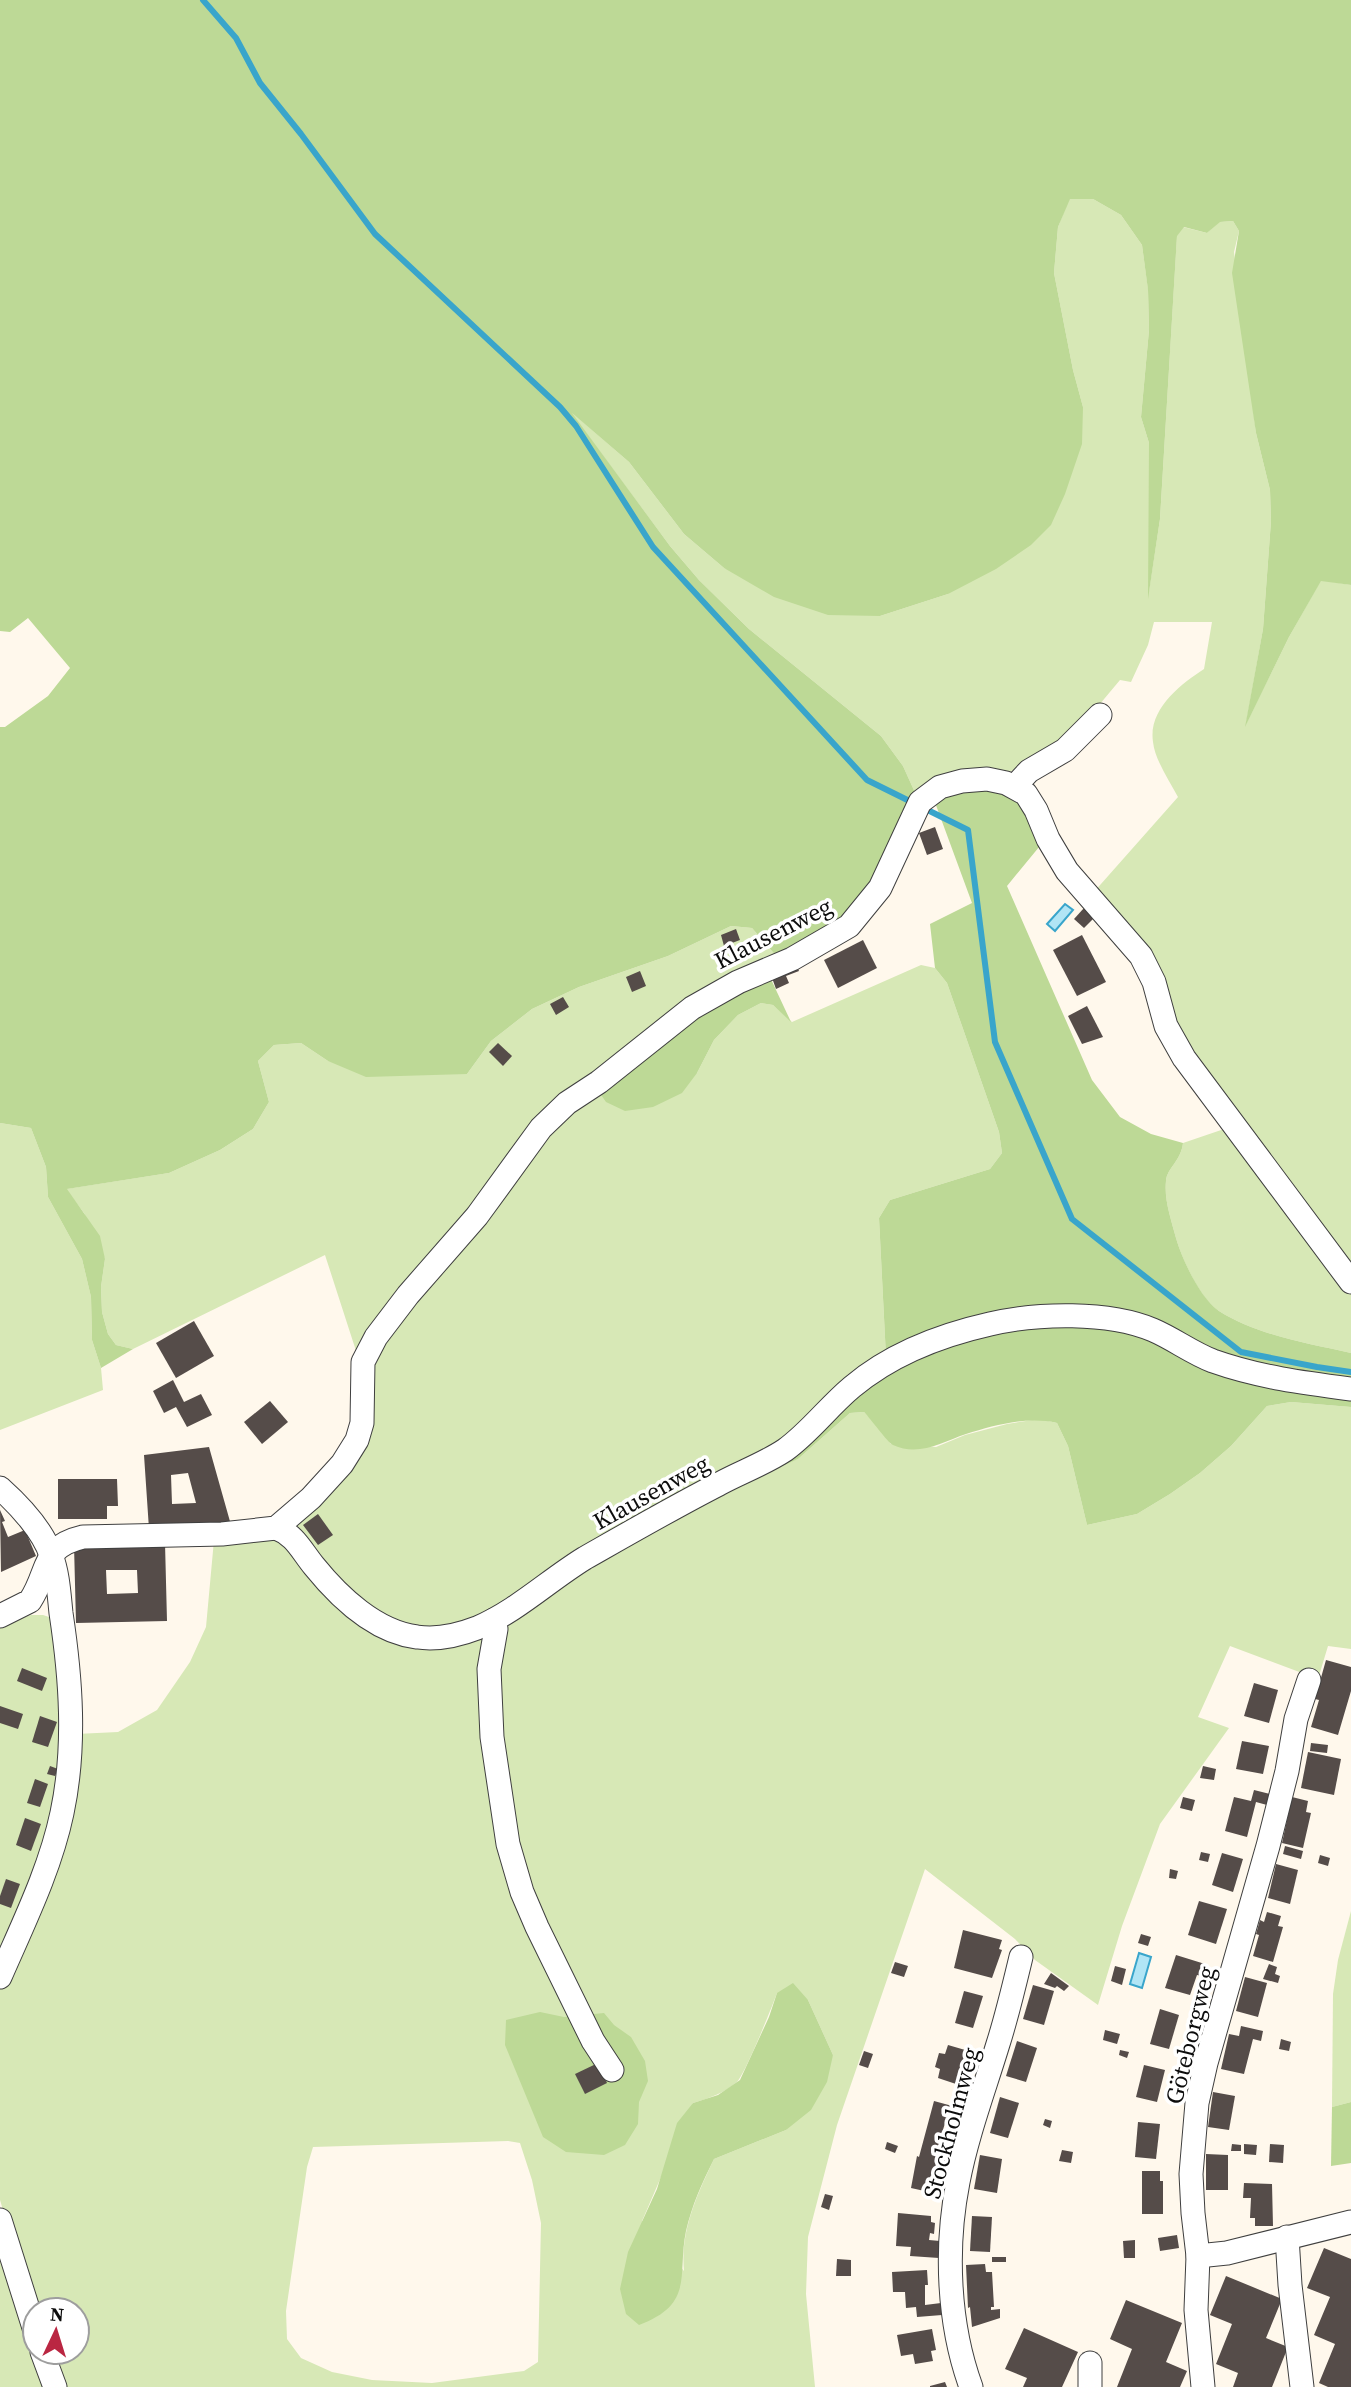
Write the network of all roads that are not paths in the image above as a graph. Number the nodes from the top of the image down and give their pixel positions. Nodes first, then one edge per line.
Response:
1 (1100, 715) dead end
2 (1015, 786) junction
3 (1351, 1282) edge
4 (1351, 1389) edge
5 (0, 1488) edge
6 (276, 1528) junction
7 (51, 1554) junction
8 (24, 1605) junction
9 (61, 1611) junction
10 (0, 1616) edge
11 (494, 1619) junction
12 (1309, 1680) dead end
13 (1021, 1957) dead end
14 (0, 1977) edge
15 (612, 2070) dead end
16 (0, 2220) edge
17 (1351, 2222) edge
18 (1287, 2237) junction
19 (1198, 2256) junction
20 (24, 2296) edge
21 (1090, 2363) dead end
22 (47, 2366) edge
23 (55, 2387) edge
24 (971, 2387) edge
25 (1090, 2387) edge
26 (1203, 2387) edge
27 (1302, 2387) edge

1 - 2 street
2 - 3 street
2 - 6 street, Klausenweg
4 - 11 street, Klausenweg
5 - 7 street
6 - 7 street
6 - 11 street, Klausenweg
7 - 8 street
7 - 9 street
8 - 9 street
8 - 10 street
9 - 14 street
11 - 15 street
12 - 19 street, Göteborgweg
13 - 24 street, Stockholmweg
16 - 20 street
17 - 18 street
18 - 19 street
18 - 27 street
19 - 26 street, Göteborgweg
21 - 25 street
22 - 23 street

